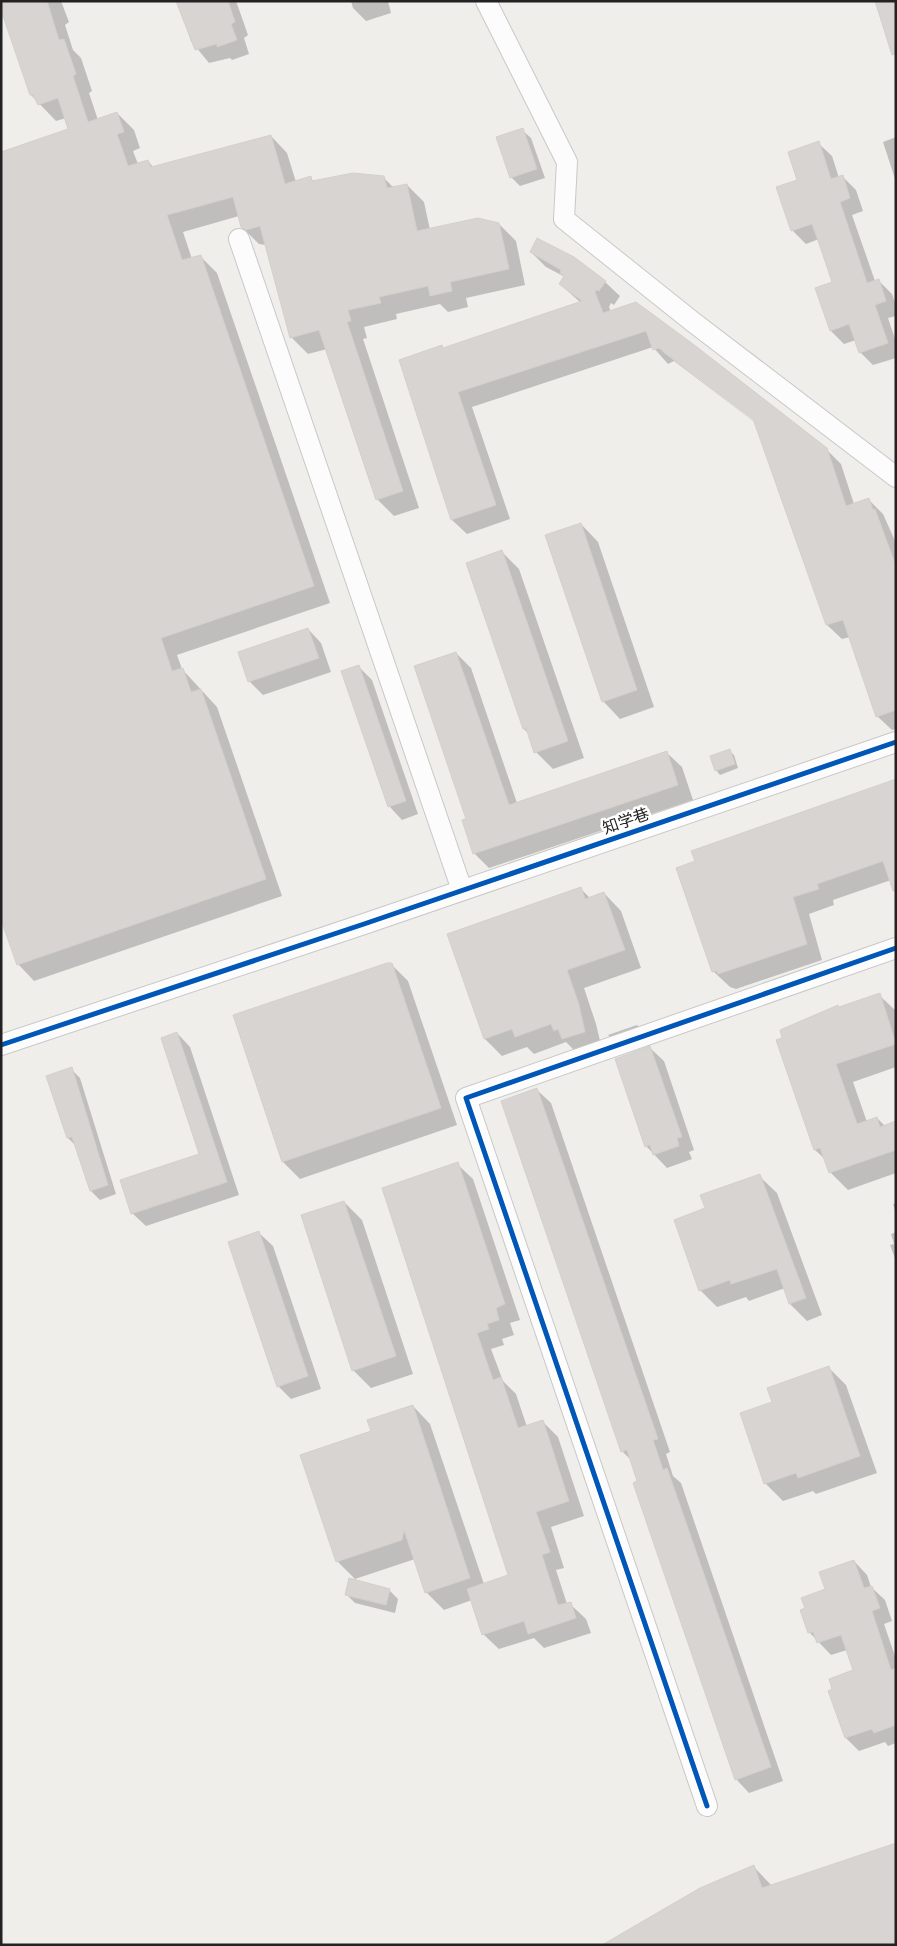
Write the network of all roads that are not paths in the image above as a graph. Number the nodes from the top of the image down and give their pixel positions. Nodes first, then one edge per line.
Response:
1 (486, 1) edge
2 (239, 239) dead end
3 (896, 477) edge
4 (896, 742) edge
5 (462, 890) junction
6 (896, 948) edge
7 (1, 1045) edge
8 (707, 1806) dead end

1 - 3 street
2 - 5 street
4 - 5 street, 知学巷
5 - 7 street, 知学巷
6 - 8 street

